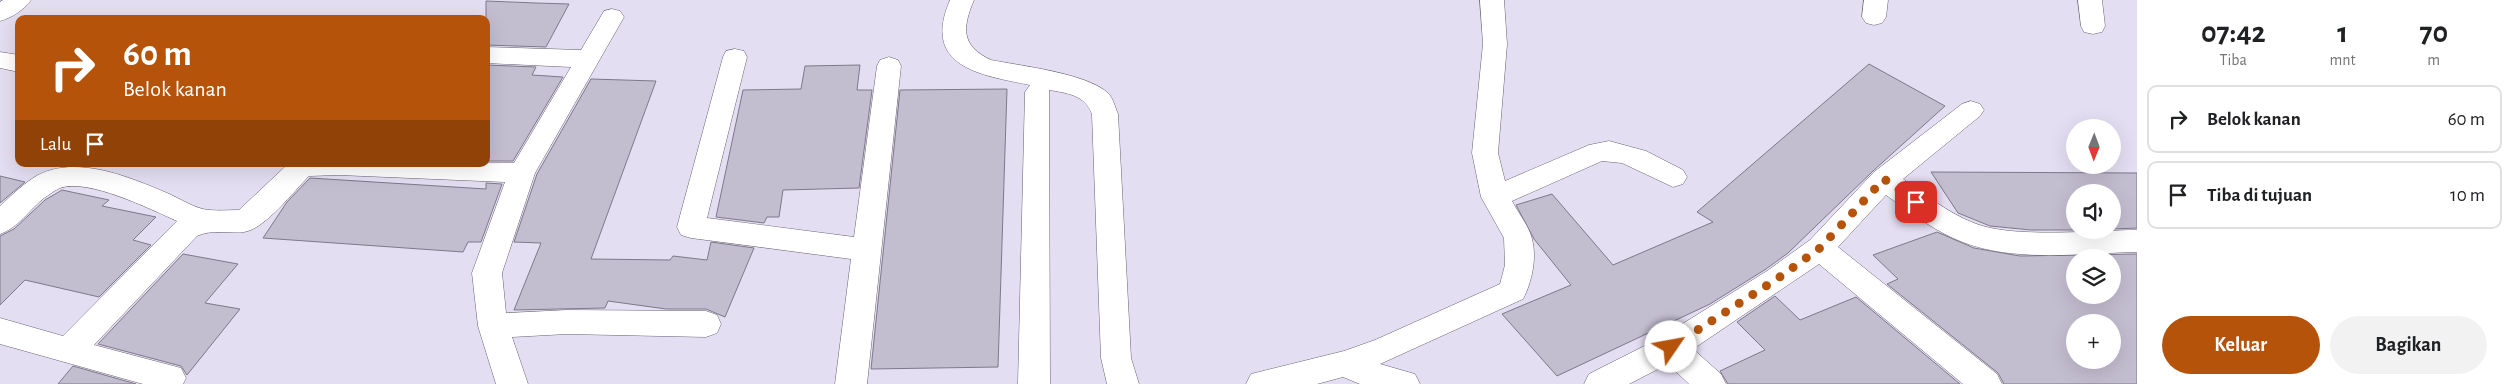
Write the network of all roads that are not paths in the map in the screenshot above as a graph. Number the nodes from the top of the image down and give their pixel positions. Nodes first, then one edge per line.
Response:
1 (19, 0) edge
2 (962, 0) edge
3 (1492, 0) edge
4 (2090, 0) edge
5 (0, 13) edge
6 (612, 17) dead end
7 (2093, 26) dead end
8 (490, 55) edge
9 (734, 57) dead end
10 (0, 60) edge
11 (15, 63) edge
12 (889, 66) dead end
13 (584, 67) junction
14 (1038, 92) dead end
15 (1971, 110) dead end
16 (301, 167) edge
17 (385, 167) edge
18 (522, 173) junction
19 (1673, 177) dead end
20 (1884, 179) junction
21 (1495, 196) junction
22 (204, 221) junction
23 (0, 223) edge
24 (2137, 240) edge
25 (1820, 248) junction
26 (867, 250) junction
27 (706, 324) dead end
28 (493, 326) junction
29 (0, 331) edge
30 (1671, 347) junction
31 (69, 351) junction
32 (1344, 364) junction
33 (170, 378) dead end
34 (512, 384) edge
35 (851, 384) edge
36 (1034, 384) edge
37 (1123, 384) edge
38 (1262, 384) edge
39 (1404, 384) edge
40 (1600, 384) edge
41 (1710, 384) edge
42 (1986, 384) edge

1 - 5 street
2 - 37 street
3 - 21 street
4 - 7 street
6 - 13 street
8 - 13 street
9 - 26 street
10 - 11 street
12 - 26 street
13 - 18 street
14 - 36 street
15 - 20 street
16 - 22 street
17 - 18 street
18 - 28 street
19 - 21 street
20 - 24 street
20 - 25 street
21 - 32 street
22 - 23 street
22 - 31 street
25 - 30 street
25 - 42 street
26 - 35 street
27 - 28 street
28 - 34 street
29 - 31 street
30 - 40 street
30 - 41 street
31 - 33 street
32 - 38 street
32 - 39 street

